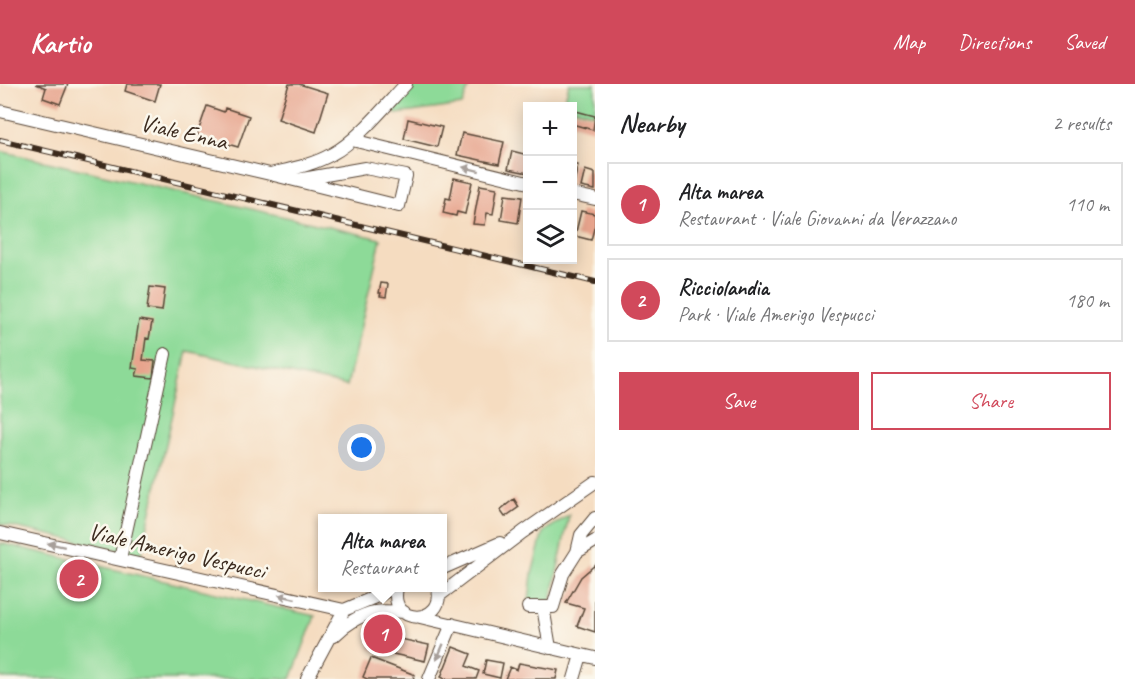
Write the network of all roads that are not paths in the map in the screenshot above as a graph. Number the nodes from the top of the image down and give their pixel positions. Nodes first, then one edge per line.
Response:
1 (406, 84) edge
2 (4, 108) edge
3 (352, 140) junction
4 (413, 155) junction
5 (270, 174) junction
6 (406, 176) junction
7 (297, 180) junction
8 (523, 182) edge
9 (577, 195) edge
10 (595, 199) edge
11 (165, 354) dead end
12 (595, 482) edge
13 (595, 518) edge
14 (523, 532) junction
15 (0, 533) edge
16 (595, 542) edge
17 (577, 552) junction
18 (120, 560) junction
19 (447, 567) edge
20 (447, 588) edge
21 (385, 592) edge
22 (396, 592) edge
23 (439, 594) edge
24 (528, 607) dead end
25 (543, 607) junction
26 (344, 610) junction
27 (404, 612) junction
28 (420, 617) junction
29 (452, 624) junction
30 (328, 641) junction
31 (550, 648) junction
32 (581, 655) junction
33 (595, 658) edge
34 (307, 679) edge
35 (429, 679) edge
36 (574, 679) edge

1 - 3 street, Viale Enna
2 - 5 street, Viale Enna
3 - 4 street
3 - 5 street, Viale Enna
4 - 6 street
8 -> 4 street
5 - 7 street
6 - 7 street
6 - 7 street
9 - 10 street
11 - 18 street
12 - 14 street
13 - 17 street
14 - 19 street
14 - 20 street
18 -> 15 street, Viale Amerigo Vespucci
16 - 17 street
17 - 25 street
26 -> 18 street, Viale Amerigo Vespucci
21 - 26 street
22 - 27 street
23 - 28 street
23 - 29 street
24 - 25 street
25 - 31 street
26 - 30 street
27 - 28 street
27 - 30 street
28 - 29 street
29 - 31 street
29 -> 35 street
30 - 34 street
31 - 32 street
32 - 33 street
32 - 36 street

